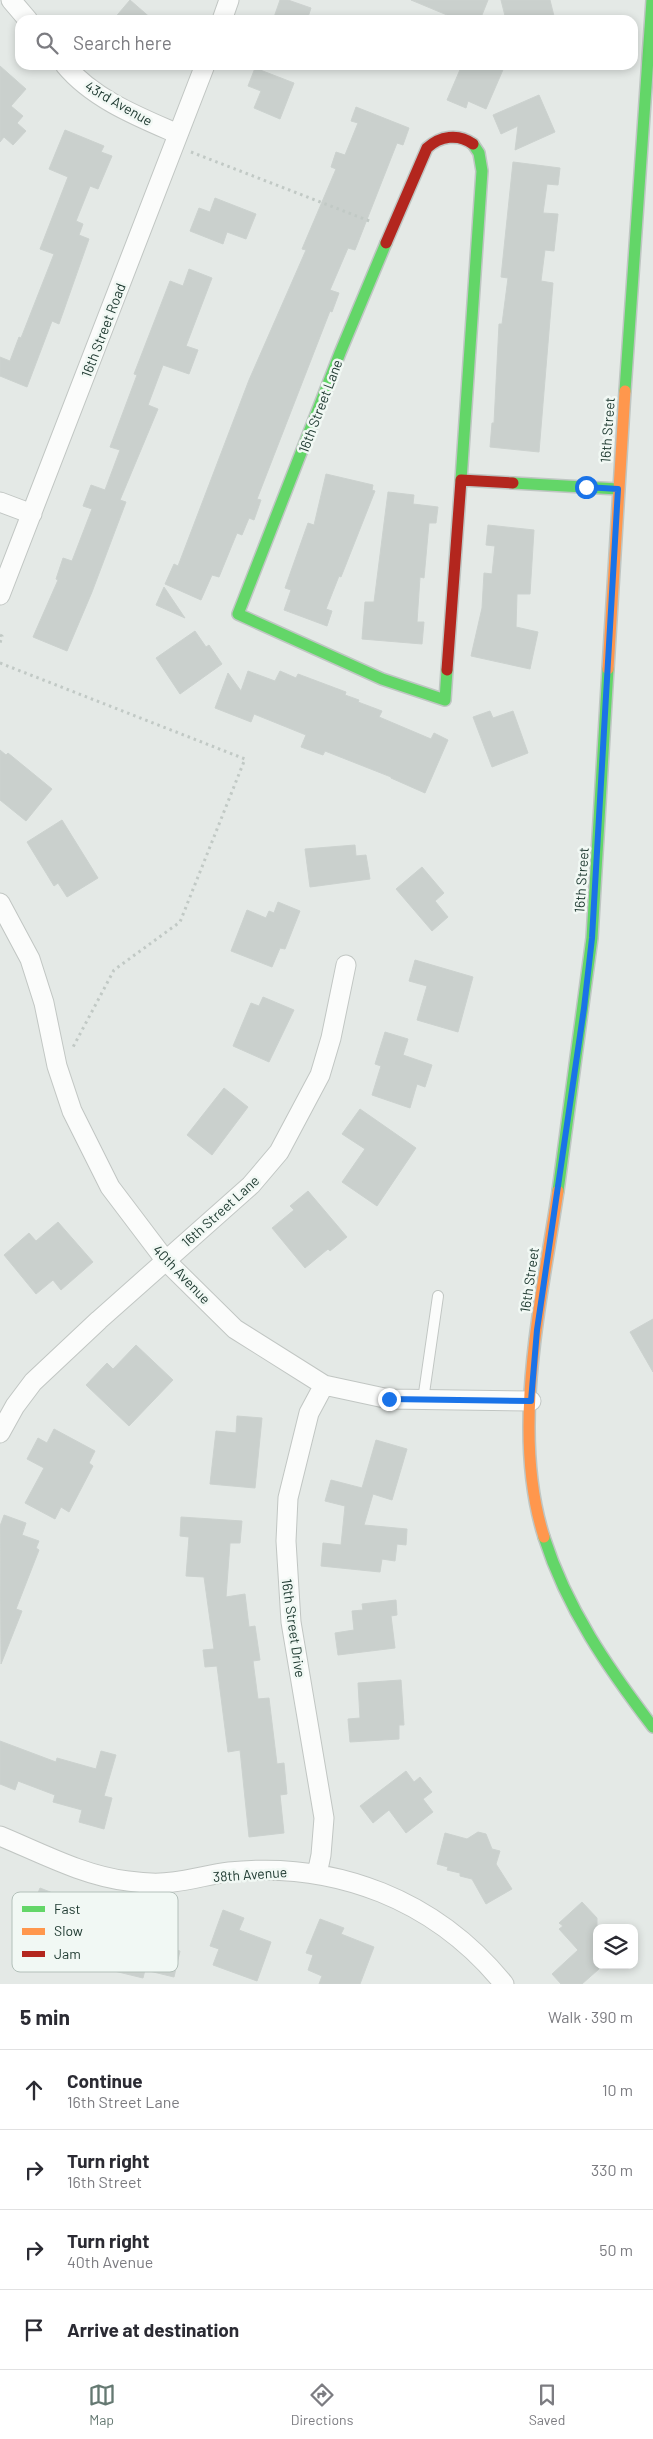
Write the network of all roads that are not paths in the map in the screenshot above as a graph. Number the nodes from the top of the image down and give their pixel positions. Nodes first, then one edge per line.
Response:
1 (11, 0) edge
2 (229, 0) edge
3 (652, 0) edge
4 (24, 15) edge
5 (224, 15) edge
6 (68, 70) edge
7 (203, 70) edge
8 (176, 140) junction
9 (640, 182) junction
10 (653, 183) edge
11 (461, 480) junction
12 (618, 489) junction
13 (0, 502) edge
14 (32, 514) junction
15 (0, 595) edge
16 (0, 903) edge
17 (346, 965) dead end
18 (166, 1261) junction
19 (438, 1296) dead end
20 (324, 1385) junction
21 (423, 1400) junction
22 (531, 1401) junction
23 (0, 1433) edge
24 (653, 1727) edge
25 (0, 1836) edge
26 (317, 1874) junction
27 (504, 1984) edge

1 - 4 street
2 - 5 street
3 - 9 main road, 16th Street
6 - 8 street, 43rd Avenue
7 - 8 street, 16th Street Road
8 - 14 street, 16th Street Road
9 - 10 main road
9 - 12 main road, 16th Street
11 - 11 main road, 16th Street Lane
11 - 12 main road
12 - 22 main road, 16th Street
13 - 14 street
14 - 15 street, 16th Street Road
16 - 18 street, 40th Avenue
17 - 18 street, 16th Street Lane
18 - 20 street, 40th Avenue
18 - 23 street, 16th Street Lane
19 - 21 lane
20 - 21 street, 40th Avenue
20 - 26 street, 16th Street Drive
21 - 22 street, 40th Avenue
22 - 24 main road, 16th Street
25 - 26 street, 38th Avenue
26 - 27 street, 38th Avenue

